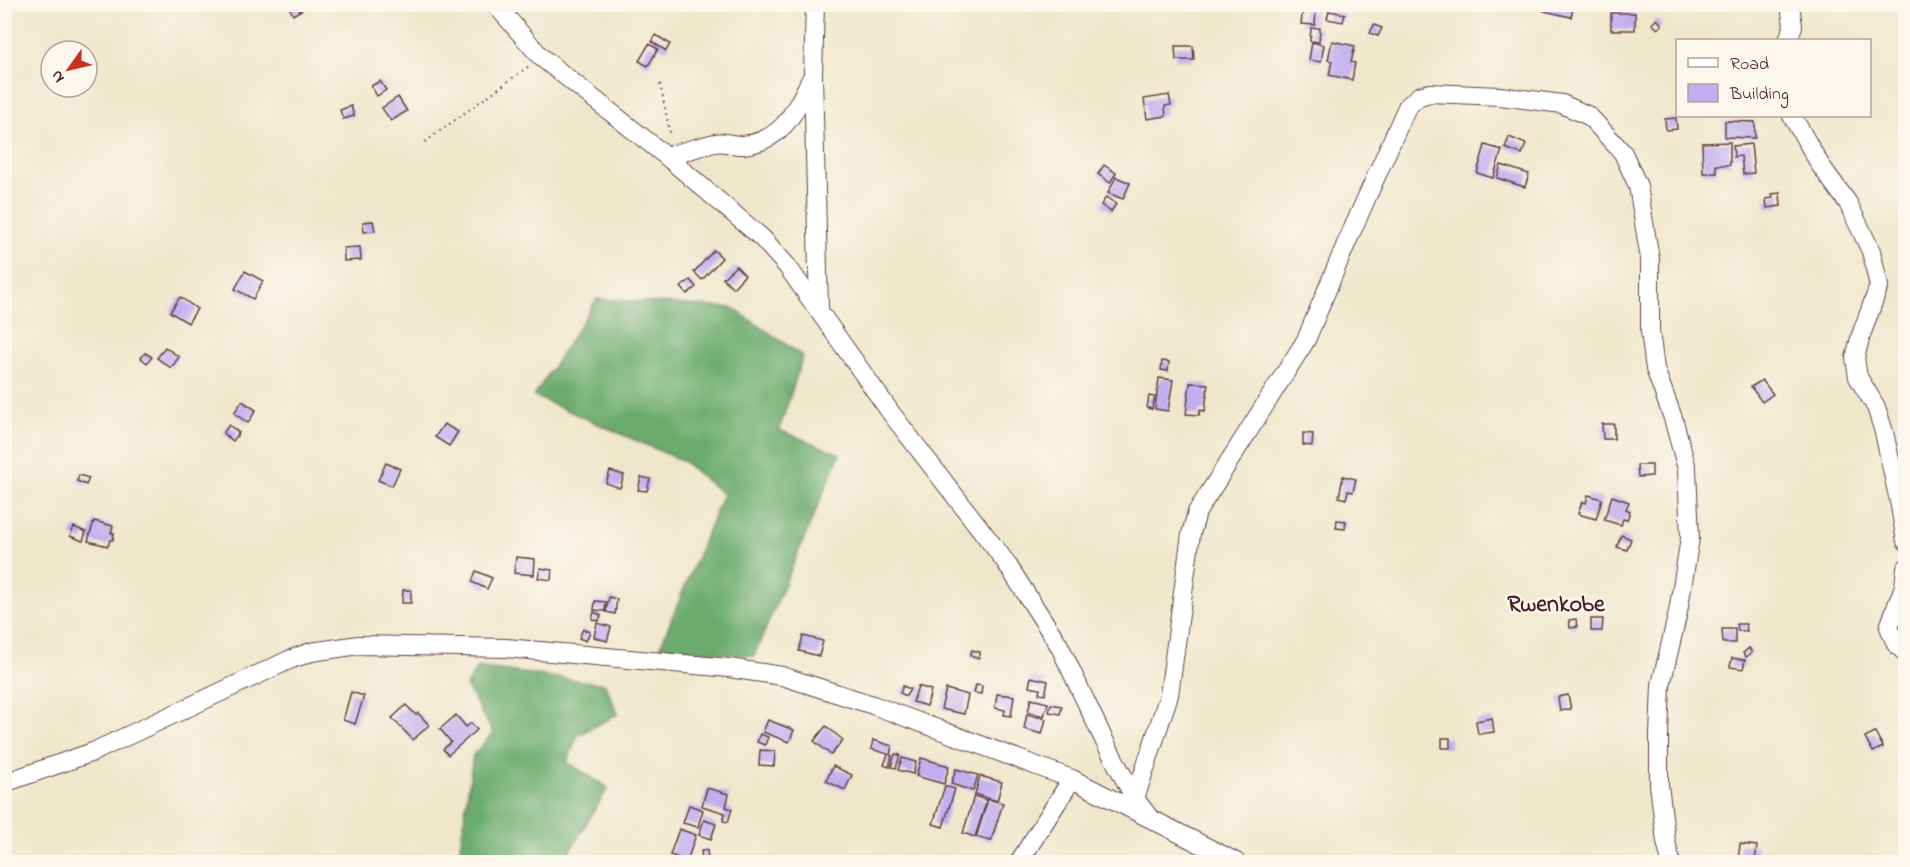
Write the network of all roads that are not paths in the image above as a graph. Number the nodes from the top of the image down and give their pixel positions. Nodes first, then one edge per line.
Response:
1 (495, 4) edge
2 (815, 4) edge
3 (1790, 4) edge
4 (1788, 39) edge
5 (813, 75) junction
6 (1793, 117) edge
7 (670, 156) junction
8 (819, 309) junction
9 (1905, 541) edge
10 (1905, 568) edge
11 (1905, 653) edge
12 (1072, 780) junction
13 (4, 783) edge
14 (1135, 799) junction
15 (1149, 817) junction
16 (1019, 862) edge
17 (1236, 862) edge
18 (1671, 862) edge

1 - 7 street
2 - 5 street
3 - 4 street
5 - 7 street
5 - 8 street
6 - 9 street
7 - 8 street
8 - 14 street
10 - 11 street
12 - 13 street
12 - 15 street
12 - 16 street
14 - 15 street
14 - 18 street
15 - 17 street

